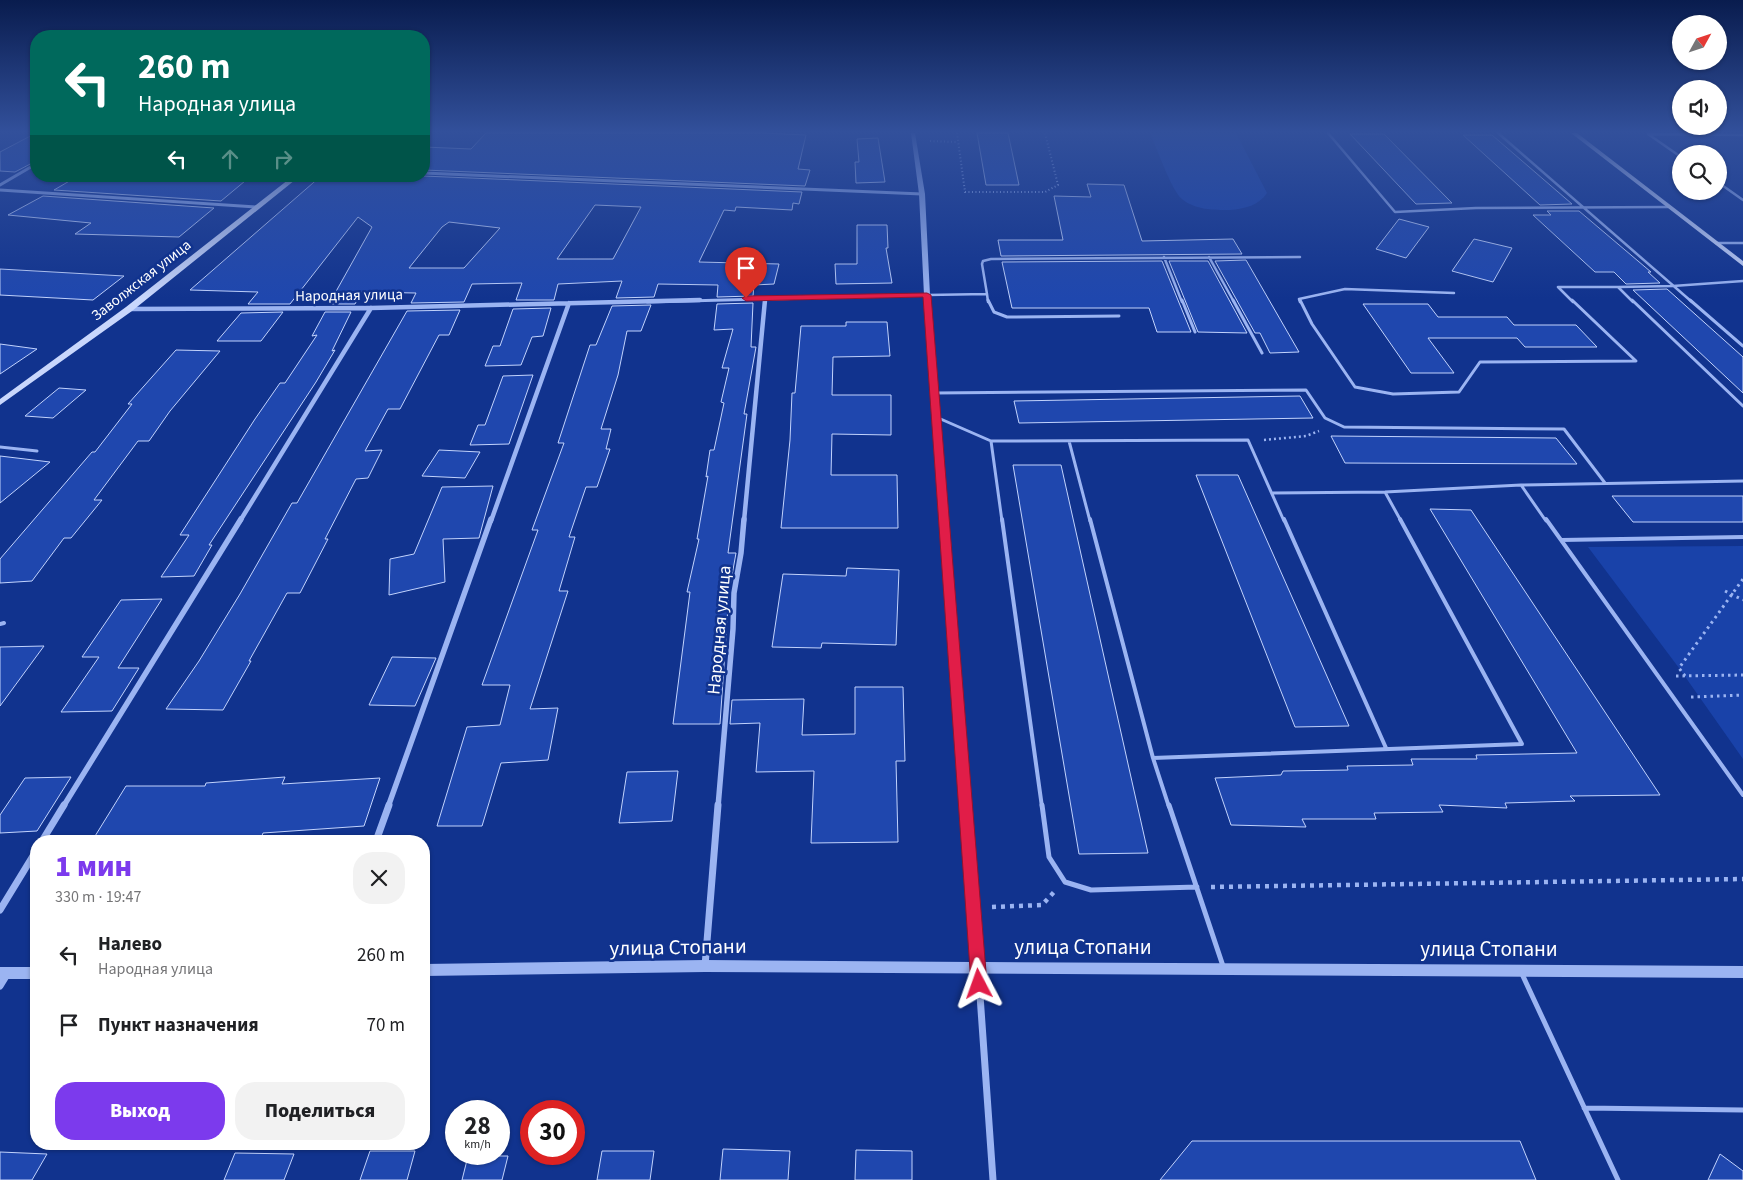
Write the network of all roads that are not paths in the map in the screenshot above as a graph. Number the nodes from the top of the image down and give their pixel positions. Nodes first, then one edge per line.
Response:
1 (281, 188) edge
2 (781, 188) edge
3 (921, 188) edge
4 (1375, 188) edge
5 (1561, 188) edge
6 (1644, 188) edge
7 (1727, 189) edge
8 (0, 190) edge
9 (922, 194) junction
10 (1743, 200) edge
11 (257, 206) junction
12 (1583, 207) junction
13 (1668, 207) junction
14 (1716, 243) junction
15 (1743, 243) edge
16 (1300, 256) dead end
17 (1209, 257) junction
18 (1164, 258) junction
19 (1743, 264) edge
20 (1743, 280) edge
21 (1673, 286) junction
22 (1618, 287) junction
23 (987, 294) junction
24 (1454, 294) dead end
25 (927, 295) junction
26 (765, 298) junction
27 (569, 303) junction
28 (371, 308) junction
29 (129, 309) junction
30 (1119, 316) dead end
31 (1195, 332) dead end
32 (1743, 346) edge
33 (1262, 354) dead end
34 (934, 393) junction
35 (0, 403) edge
36 (1743, 406) edge
37 (936, 417) junction
38 (991, 441) junction
39 (1069, 441) junction
40 (0, 447) edge
41 (37, 451) dead end
42 (1743, 481) edge
43 (1605, 483) junction
44 (1521, 486) junction
45 (1385, 492) junction
46 (1273, 493) junction
47 (1743, 538) edge
48 (1561, 540) junction
49 (1386, 748) junction
50 (1153, 758) junction
51 (1743, 795) edge
52 (46, 835) edge
53 (378, 835) edge
54 (30, 861) edge
55 (1197, 887) junction
56 (0, 910) edge
57 (705, 966) junction
58 (978, 967) junction
59 (1224, 968) junction
60 (1520, 969) junction
61 (430, 970) edge
62 (1743, 972) edge
63 (4, 973) edge
64 (30, 973) edge
65 (0, 986) edge
66 (1584, 1108) junction
67 (1743, 1110) edge
68 (993, 1180) edge
69 (1618, 1180) edge

1 - 11 main road, Заволжская улица
2 - 9 street
3 - 9 street
4 - 12 lane
5 - 12 lane
6 - 13 main road
7 - 10 lane
8 - 11 street
9 - 25 street
11 - 29 main road, Заволжская улица
12 - 13 lane
12 - 21 lane
13 - 14 main road
14 - 15 lane
14 - 19 main road
16 - 17 lane
17 - 18 lane
17 - 33 lane
18 - 23 lane
18 - 31 lane
20 - 21 lane
21 - 22 lane
21 - 32 lane
22 - 24 lane
22 - 36 lane
23 - 25 lane
23 - 30 lane
25 - 26 street, Народная улица
25 - 34 street
26 - 27 street, Народная улица
26 - 57 street, Народная улица
27 - 28 street, Народная улица
27 - 53 street
28 - 29 street, Народная улица
28 - 52 street
29 - 35 main road, Заволжская улица
34 - 37 street
34 - 43 lane
37 - 38 lane
37 - 58 street
38 - 39 lane
38 - 55 lane
39 - 46 lane
39 - 50 lane
40 - 41 lane
42 - 43 lane
43 - 44 lane
44 - 45 lane
44 - 48 lane
45 - 46 lane
45 - 49 lane
46 - 49 lane
47 - 48 lane
48 - 51 lane
49 - 50 lane
50 - 55 lane
54 - 56 street
55 - 59 lane
57 - 58 street, улица Стопани
57 - 61 street, улица Стопани
58 - 59 street, улица Стопани
58 - 68 street
59 - 60 street, улица Стопани
60 - 62 street, улица Стопани
60 - 66 lane
63 - 64 street
63 - 65 street
66 - 67 lane
66 - 69 lane

